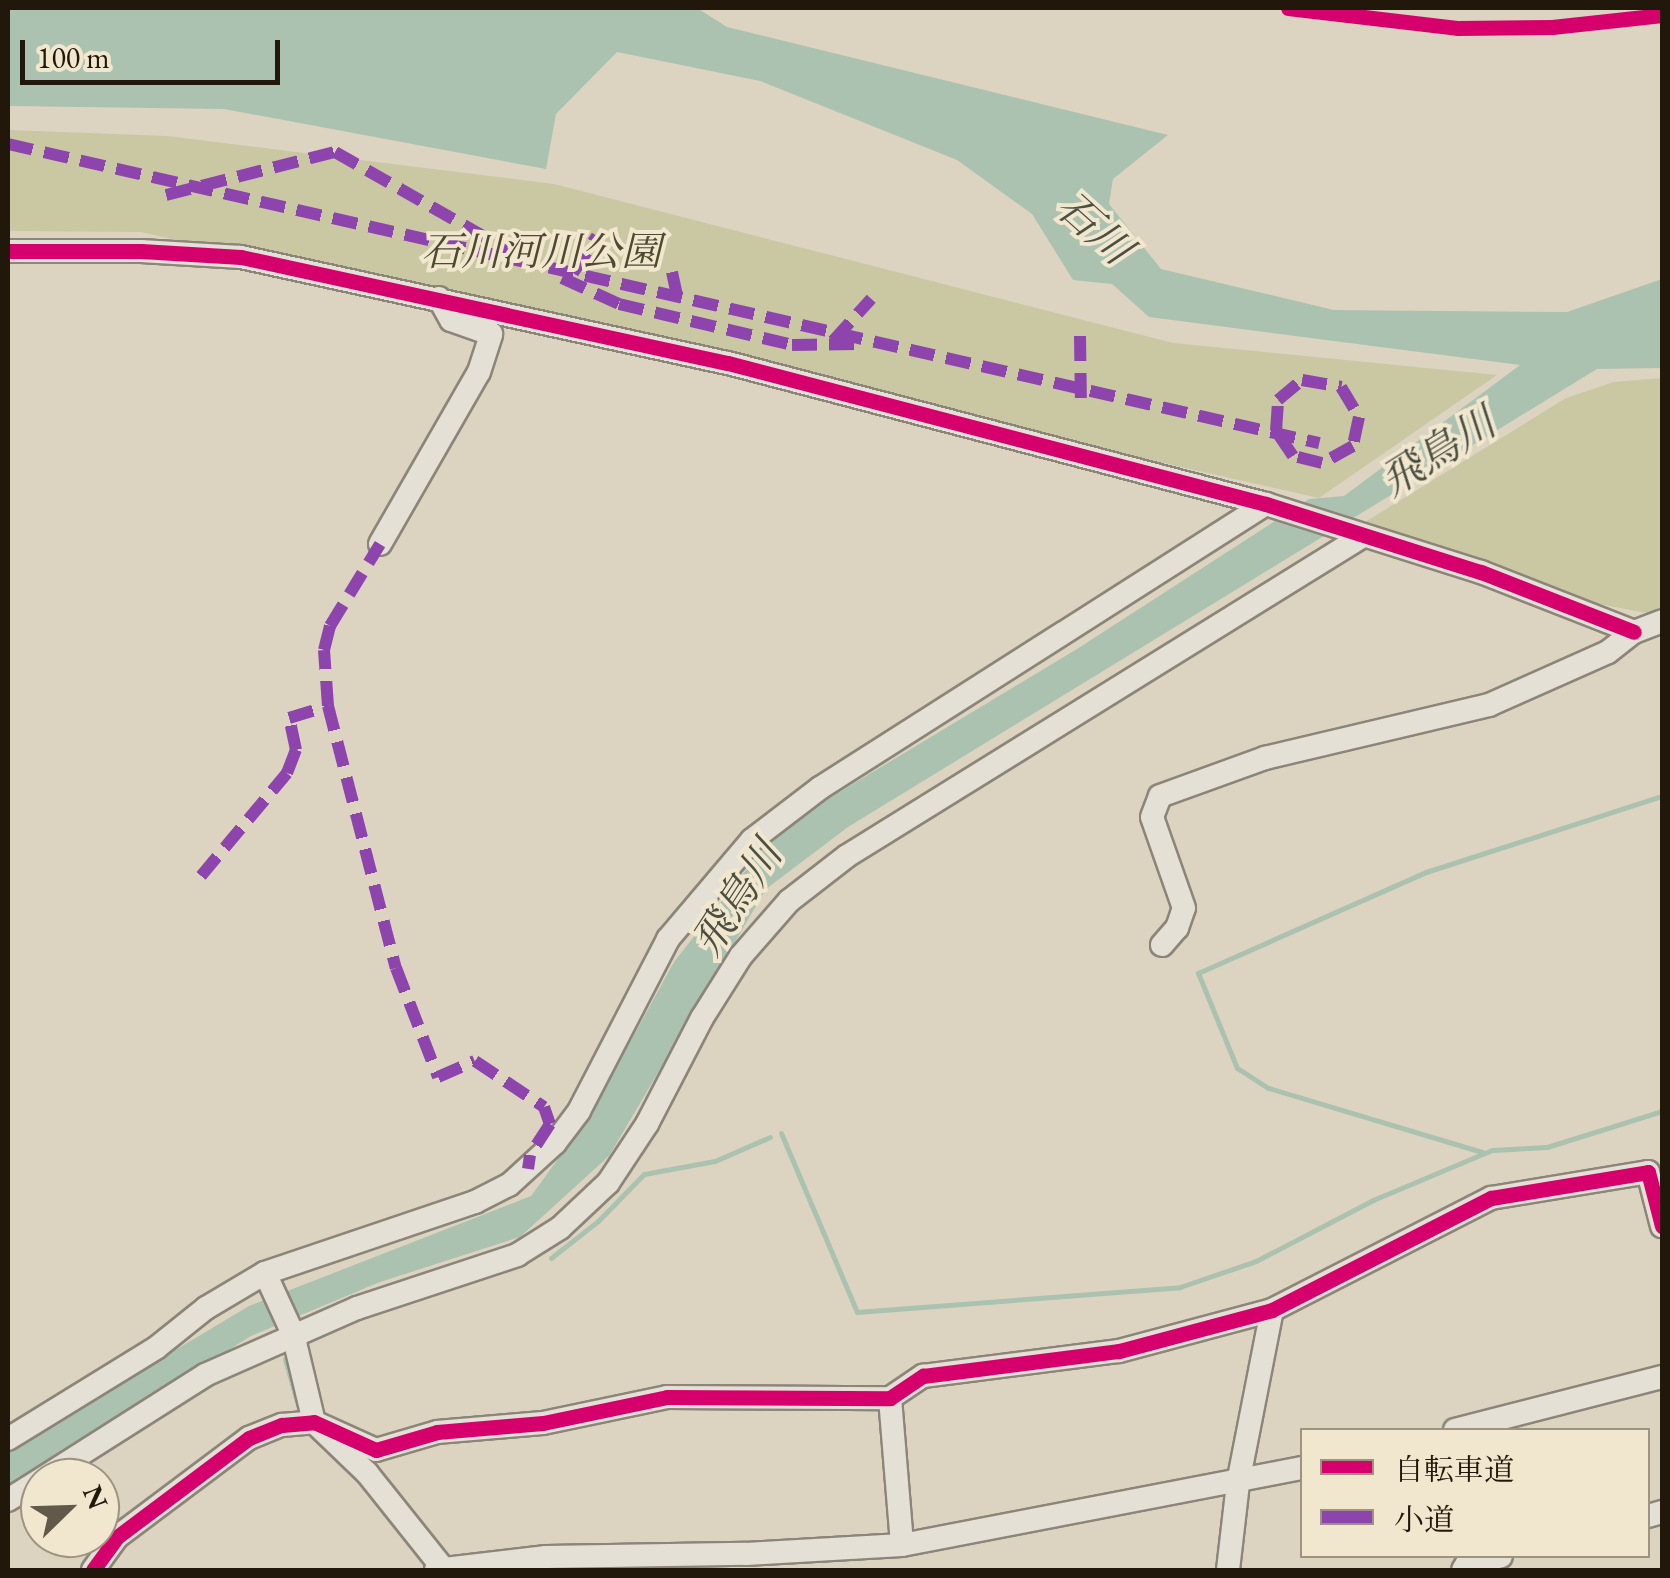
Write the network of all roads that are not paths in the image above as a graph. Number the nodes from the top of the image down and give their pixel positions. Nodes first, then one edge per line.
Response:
1 (8, 251) edge
2 (439, 298) junction
3 (1277, 508) junction
4 (1354, 533) junction
5 (380, 544) dead end
6 (1662, 621) edge
7 (1634, 632) junction
8 (1162, 945) dead end
9 (1662, 1226) edge
10 (268, 1276) junction
11 (1272, 1310) junction
12 (291, 1330) junction
13 (1662, 1377) edge
14 (890, 1398) junction
15 (314, 1422) junction
16 (1463, 1428) edge
17 (8, 1439) edge
18 (74, 1458) edge
19 (1300, 1468) edge
20 (1238, 1483) junction
21 (902, 1545) junction
22 (1494, 1558) edge
23 (746, 1562) edge
24 (439, 1569) edge
25 (93, 1570) edge
26 (1228, 1570) edge
27 (1463, 1570) edge

1 - 2 street
2 - 3 street
2 - 5 street
3 - 4 street
3 - 10 street
4 - 7 street
4 - 12 street
6 - 7 street
7 - 8 street
9 - 11 street
10 - 12 street
10 - 17 street
11 - 14 street
11 - 20 street
12 - 15 street
12 - 18 street
13 - 16 street
14 - 15 street
14 - 21 street
15 - 24 street
15 - 25 street
19 - 20 street
20 - 21 street
20 - 26 street
21 - 23 street
22 - 27 street
23 - 24 street

